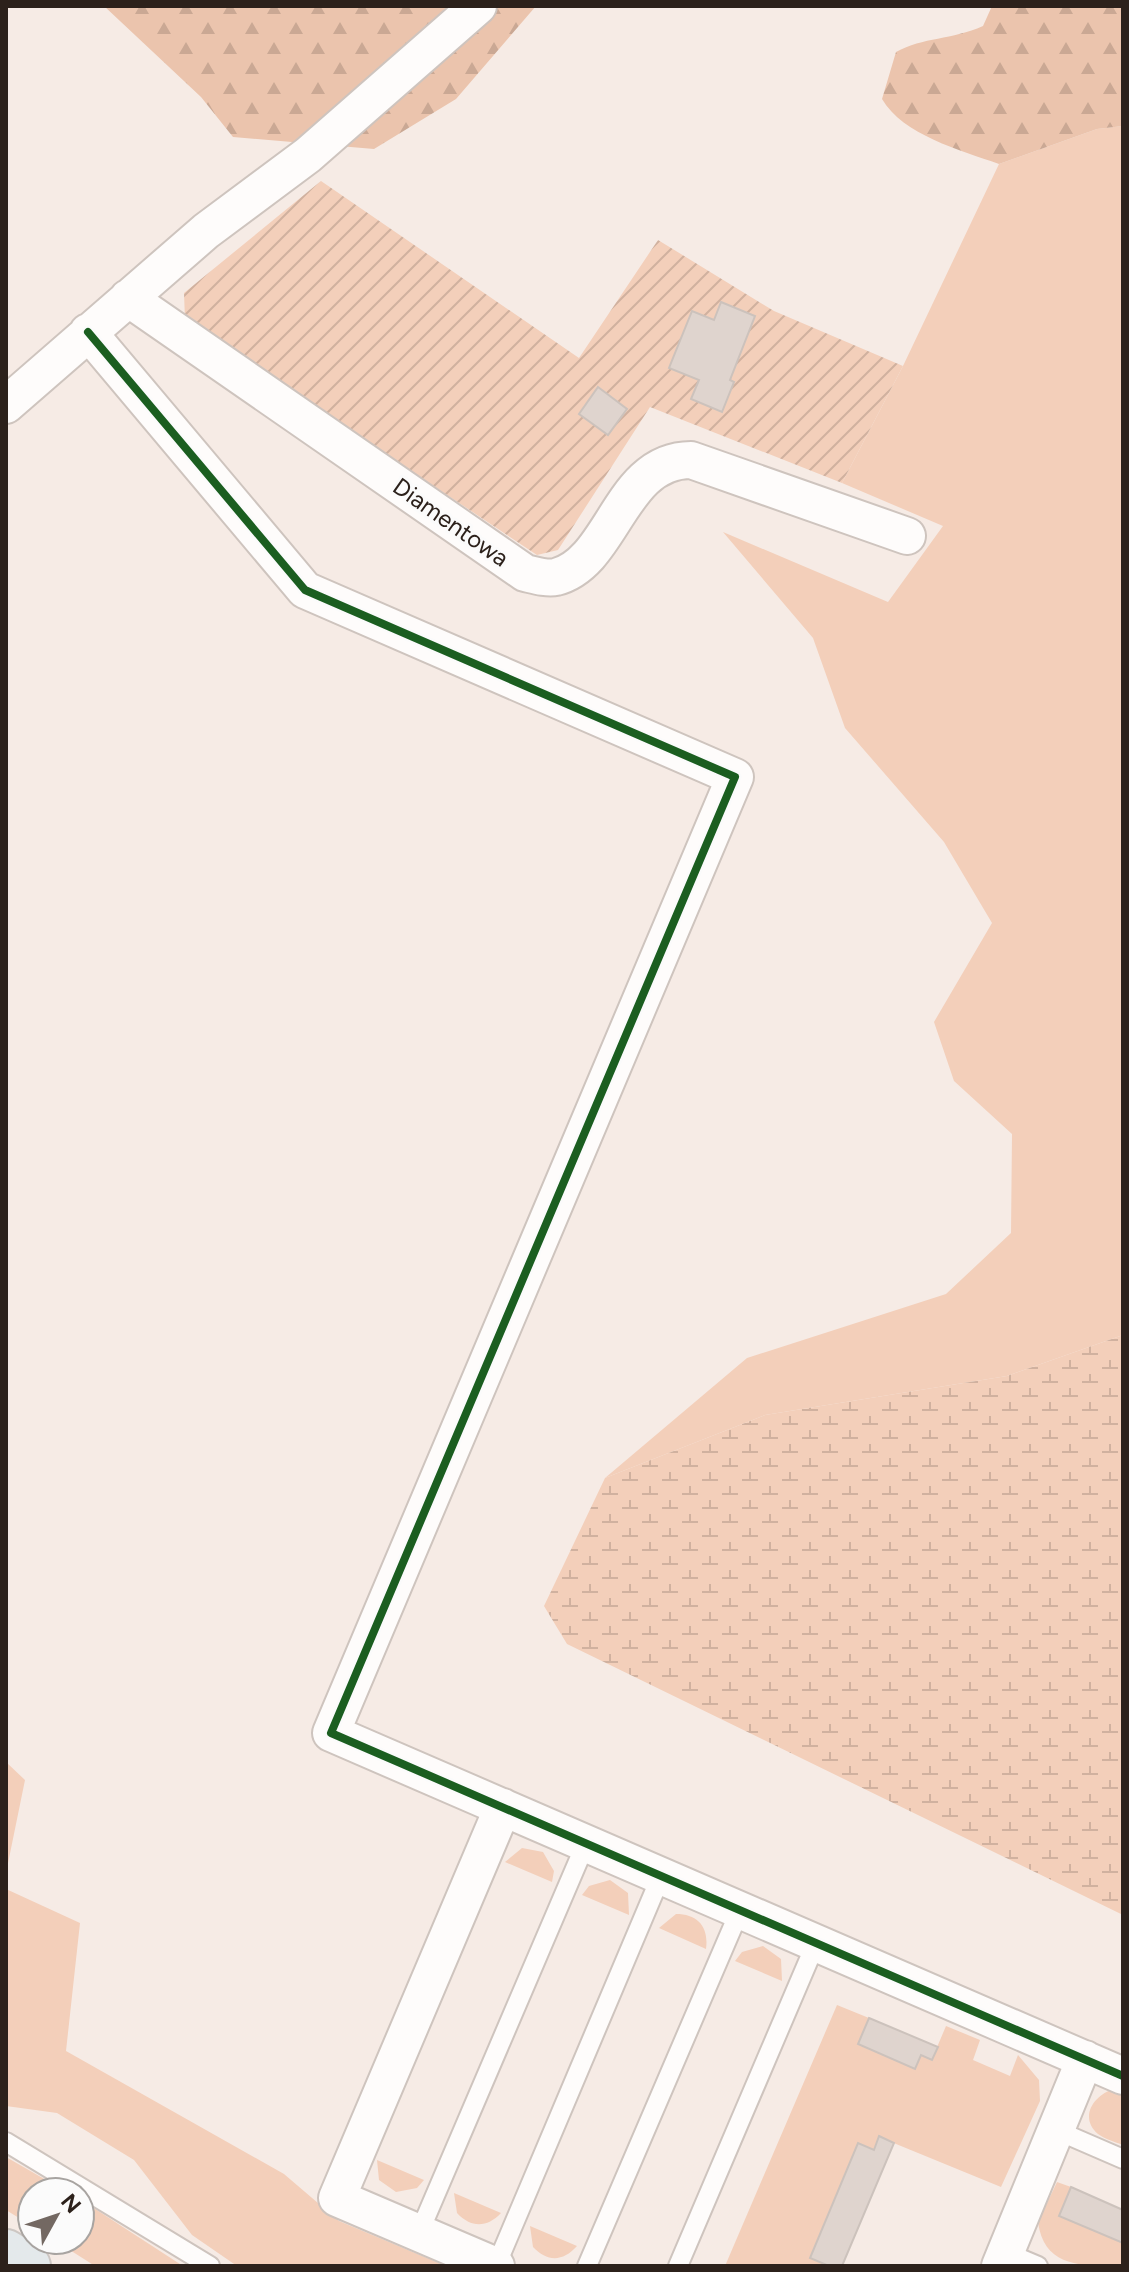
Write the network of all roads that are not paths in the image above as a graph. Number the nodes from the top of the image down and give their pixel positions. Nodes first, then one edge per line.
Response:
1 (478, 6) edge
2 (128, 298) junction
3 (88, 332) junction
4 (6, 405) edge
5 (907, 536) dead end
6 (503, 1807) junction
7 (586, 1843) junction
8 (661, 1876) junction
9 (740, 1910) junction
10 (816, 1943) junction
11 (1085, 2059) junction
12 (1123, 2076) edge
13 (1056, 2130) junction
14 (6, 2142) edge
15 (1123, 2159) edge
16 (419, 2233) junction
17 (6, 2252) edge
18 (1002, 2259) edge
19 (28, 2266) edge
20 (210, 2266) edge
21 (496, 2266) edge
22 (587, 2266) edge
23 (678, 2266) edge
24 (1038, 2266) edge

1 - 2 street
2 - 3 street
2 - 5 street, Diamentowa
3 - 4 street
3 - 6 street
6 - 7 street
6 - 16 street
7 - 8 street
7 - 16 lane
8 - 9 street
8 - 21 lane
9 - 10 street
9 - 22 lane
10 - 11 street
10 - 23 lane
11 - 12 street
11 - 13 street
13 - 15 lane
13 - 18 street
14 - 20 lane
16 - 21 street
17 - 19 main road
18 - 24 lane

